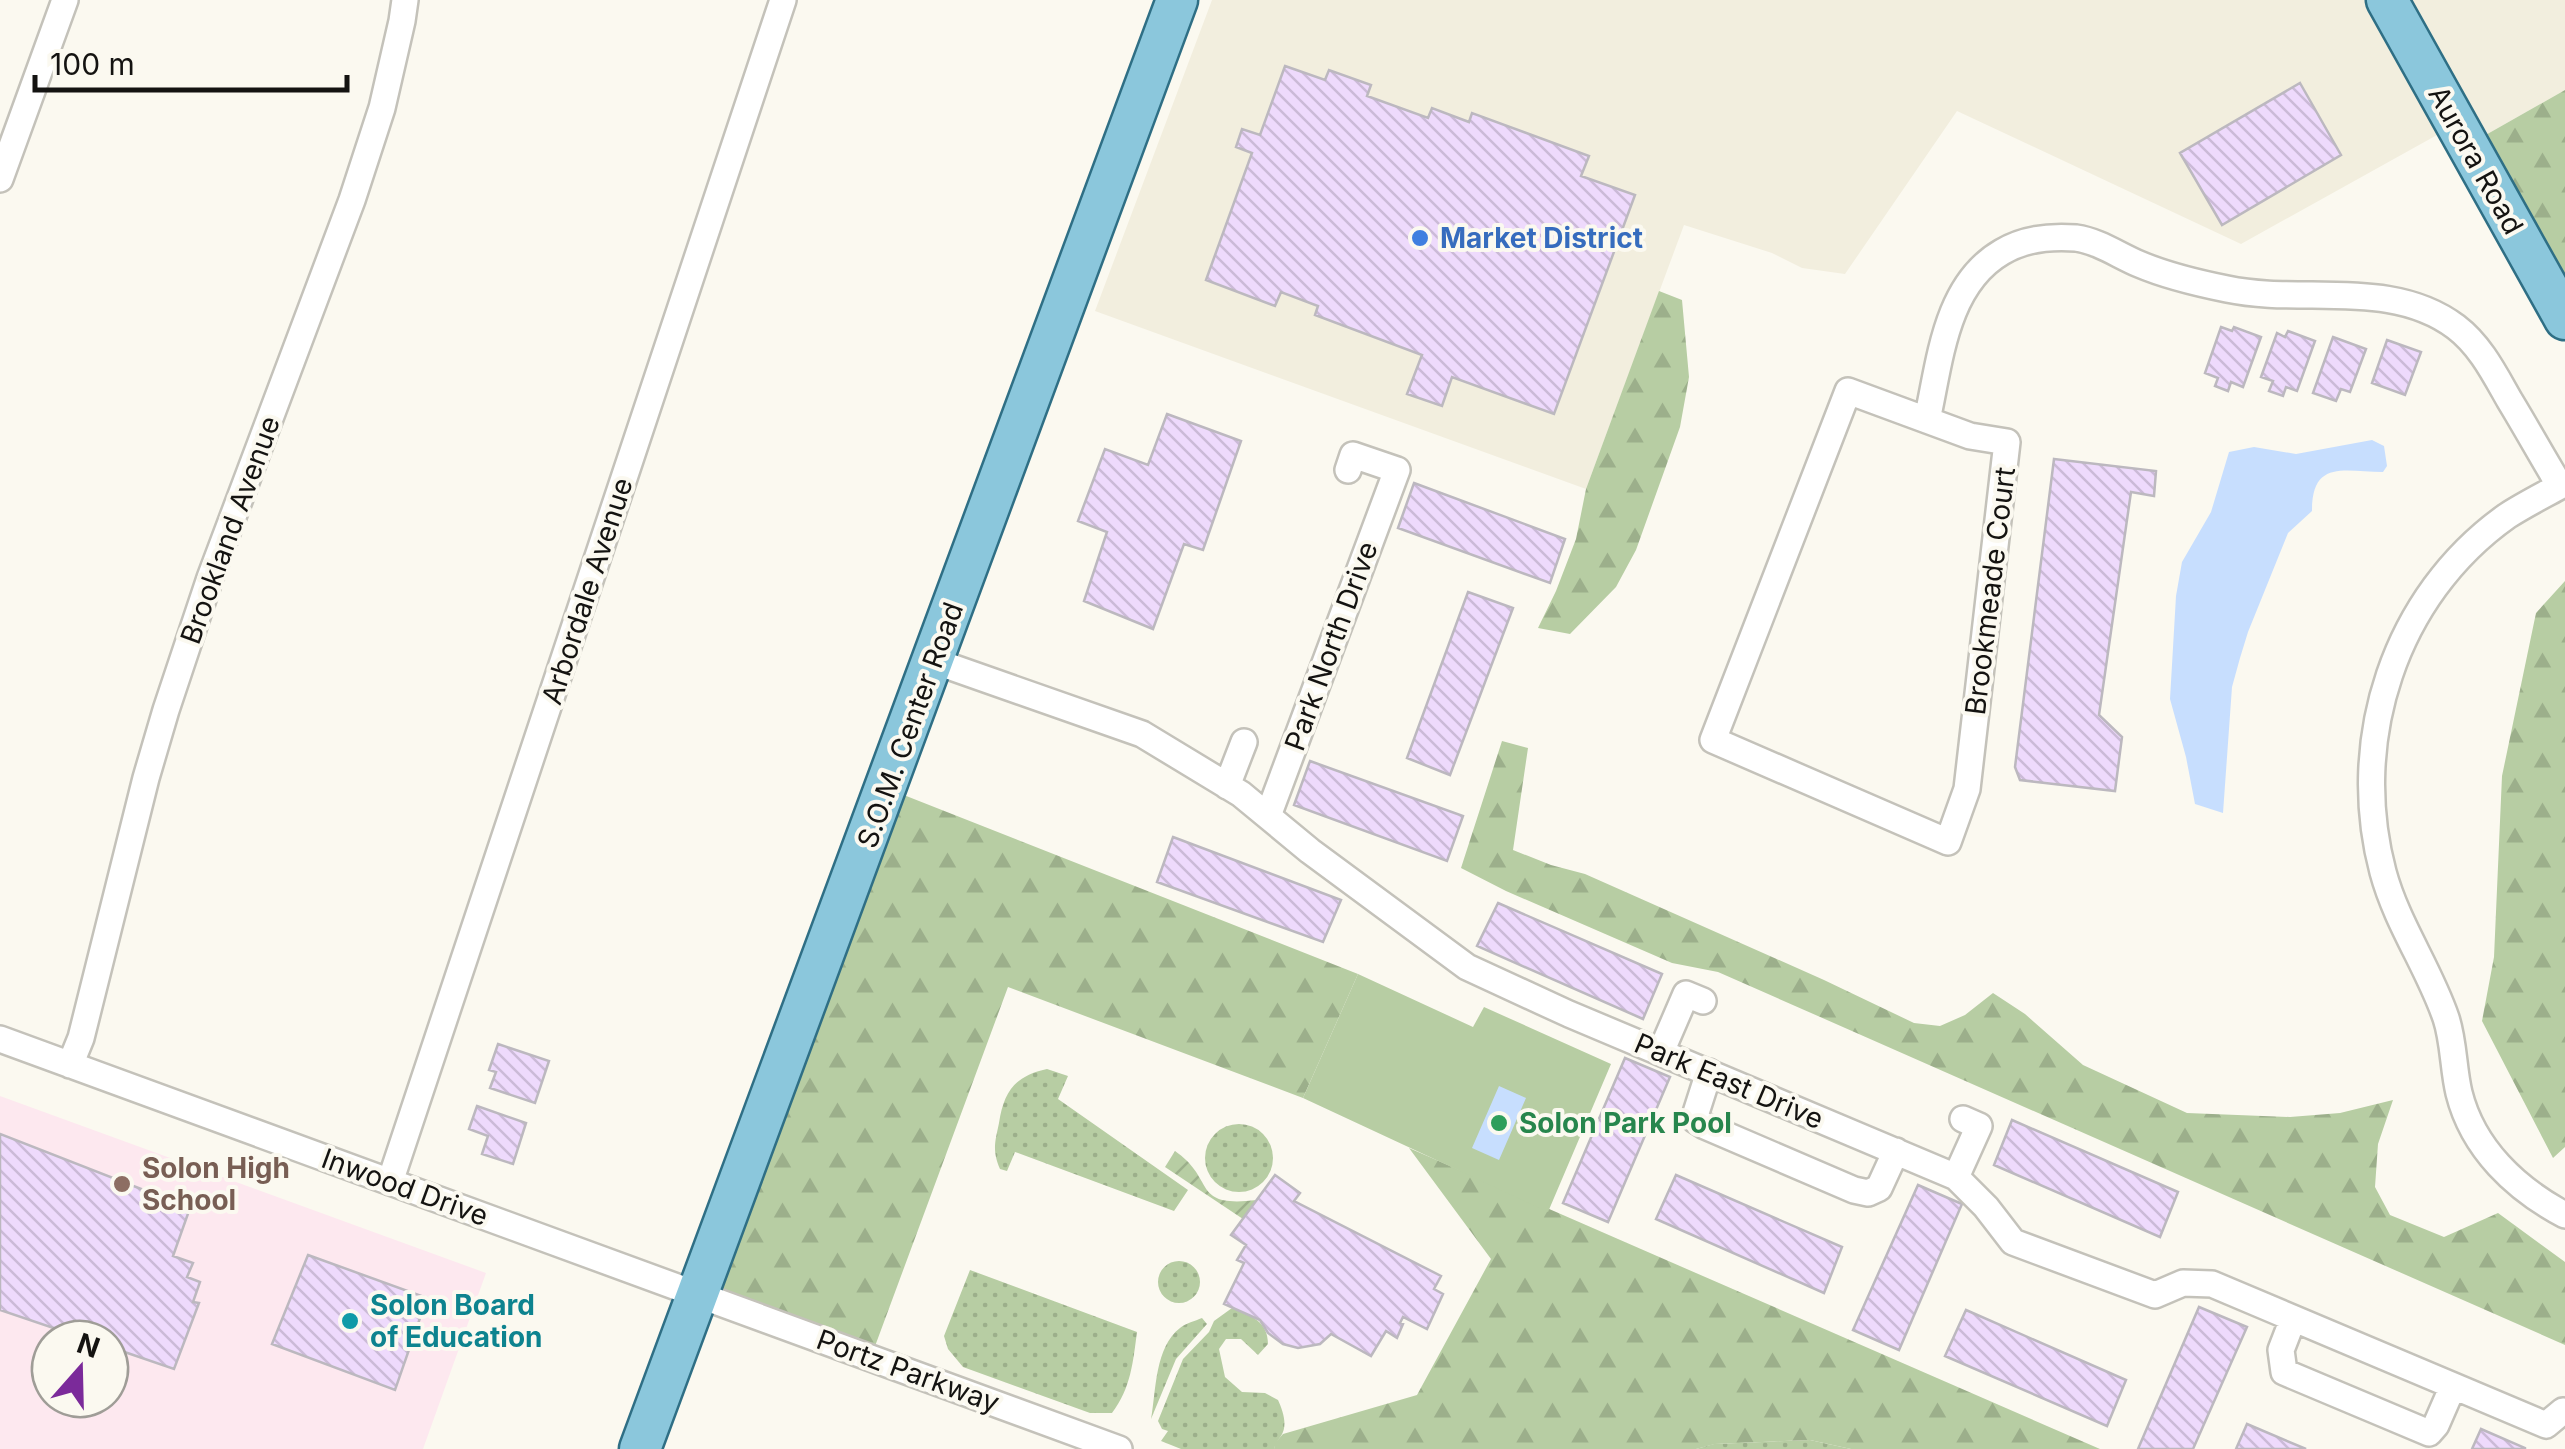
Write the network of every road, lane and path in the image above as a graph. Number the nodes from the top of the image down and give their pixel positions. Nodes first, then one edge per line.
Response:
1 (65, 0) edge
2 (405, 0) edge
3 (783, 0) edge
4 (1177, 0) edge
5 (2387, 0) edge
6 (0, 179) edge
7 (2565, 319) edge
8 (1927, 420) junction
9 (1348, 470) dead end
10 (2563, 482) edge
11 (934, 662) junction
12 (1244, 742) dead end
13 (1227, 786) junction
14 (1268, 816) junction
15 (1703, 1001) dead end
16 (0, 1039) edge
17 (1660, 1052) junction
18 (70, 1065) junction
19 (1709, 1072) junction
20 (1964, 1119) dead end
21 (1896, 1151) junction
22 (1956, 1177) junction
23 (390, 1182) junction
24 (2565, 1215) edge
25 (697, 1293) junction
26 (2293, 1318) junction
27 (2464, 1383) junction
28 (2554, 1418) edge
29 (640, 1449) edge
30 (1119, 1449) edge

1 - 6 street
2 - 18 street, Brookland Avenue
3 - 23 street, Arbordale Avenue
4 - 11 main road, S.O.M. Center Road
5 - 7 main road, Aurora Road
8 - 8 street, Brookmeade Court
8 - 10 street
9 - 14 street, Park North Drive
10 - 24 street
11 - 13 street, Park East Drive
11 - 25 main road, S.O.M. Center Road
12 - 13 street
13 - 14 street, Park East Drive
14 - 17 street, Park East Drive
15 - 17 street
16 - 18 street, Inwood Drive
17 - 19 street, Park East Drive
18 - 23 street, Inwood Drive
19 - 21 street, Park East Drive
19 - 21 street
20 - 22 street
21 - 22 street, Park East Drive
22 - 26 street, Park East Drive
23 - 25 street, Inwood Drive
25 - 29 main road, S.O.M. Center Road
25 - 30 street, Portz Parkway
26 - 27 street, Park East Drive
26 - 27 street
27 - 28 street, Park East Drive

